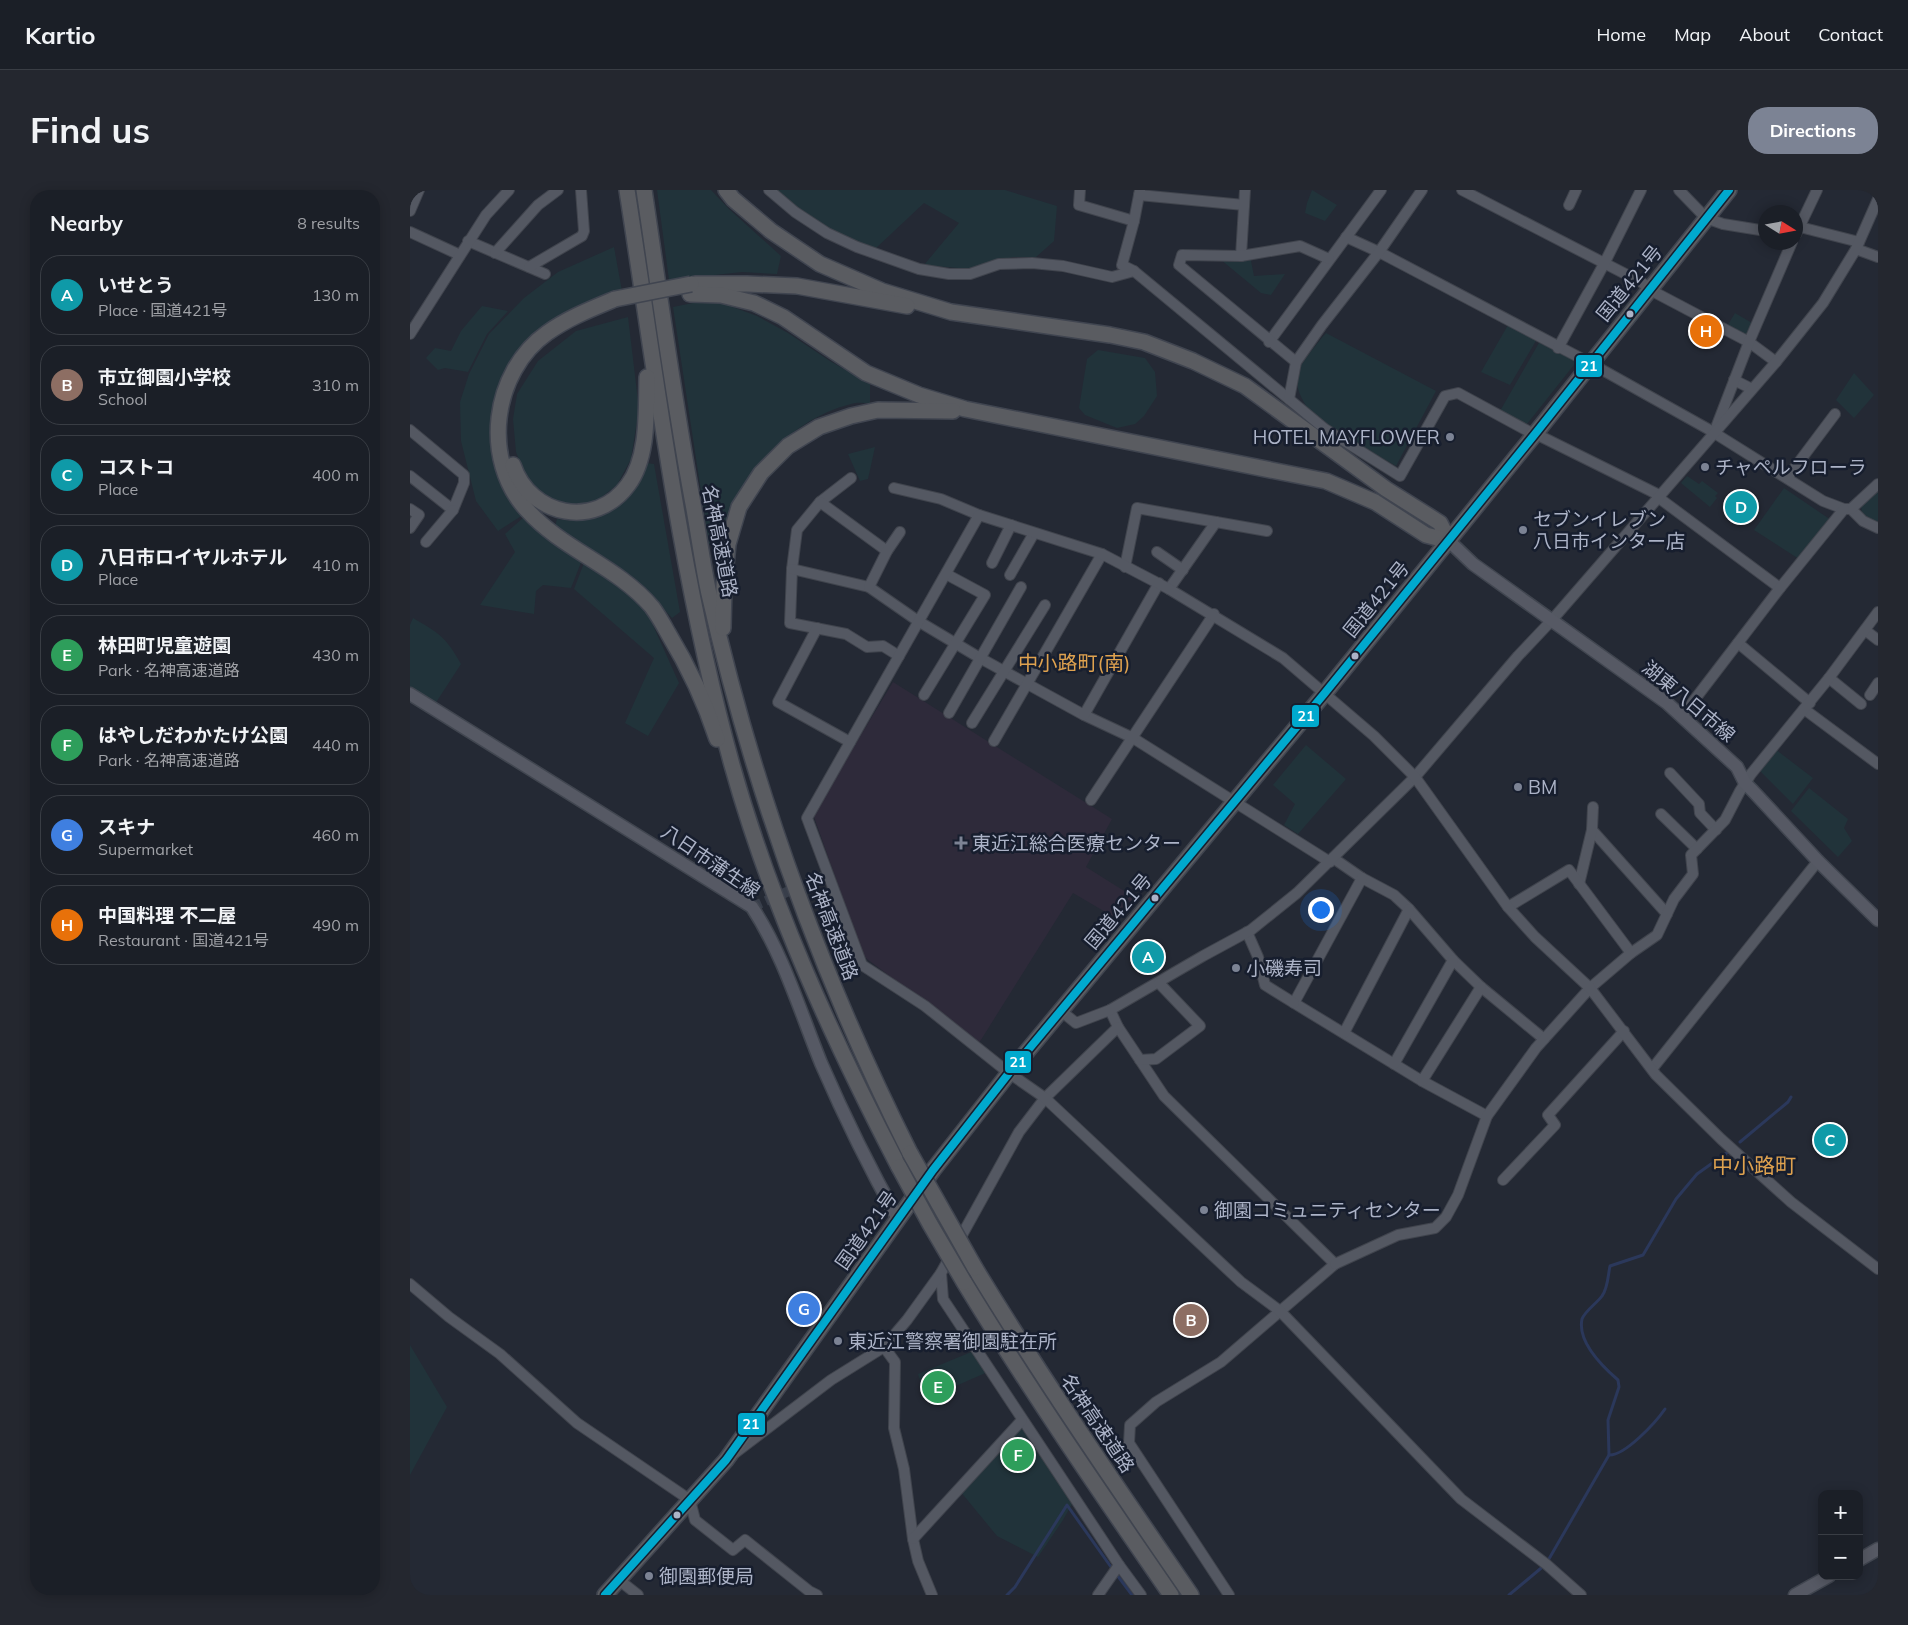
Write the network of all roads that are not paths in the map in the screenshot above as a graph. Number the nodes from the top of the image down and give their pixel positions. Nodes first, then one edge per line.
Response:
1 (419, 190) edge
2 (509, 190) edge
3 (558, 190) edge
4 (580, 190) edge
5 (627, 190) edge
6 (644, 190) edge
7 (726, 190) edge
8 (769, 190) edge
9 (1080, 190) edge
10 (1245, 190) edge
11 (1381, 190) edge
12 (1422, 190) edge
13 (1462, 190) edge
14 (1576, 190) edge
15 (1641, 190) edge
16 (1679, 190) edge
17 (1729, 190) edge
18 (1817, 190) edge
19 (1140, 192) edge
20 (1878, 199) edge
21 (1244, 204) junction
22 (1569, 204) dead end
23 (410, 211) edge
24 (1706, 218) junction
25 (1803, 220) edge
26 (1134, 221) junction
27 (1758, 230) edge
28 (410, 232) edge
29 (1803, 232) edge
30 (1346, 238) junction
31 (468, 241) junction
32 (1857, 245) junction
33 (1789, 250) edge
34 (1379, 252) junction
35 (495, 253) junction
36 (460, 255) junction
37 (1241, 256) junction
38 (1878, 257) edge
39 (1328, 260) junction
40 (1604, 264) junction
41 (529, 267) junction
42 (1134, 271) junction
43 (545, 274) dead end
44 (1650, 288) junction
45 (690, 289) junction
46 (615, 304) junction
47 (951, 312) junction
48 (410, 334) edge
49 (648, 337) junction
50 (1269, 342) junction
51 (1749, 342) junction
52 (1558, 348) junction
53 (1296, 362) junction
54 (1776, 362) junction
55 (1590, 363) junction
56 (1734, 380) junction
57 (1752, 389) junction
58 (1288, 399) junction
59 (965, 409) junction
60 (1835, 414) dead end
61 (410, 430) edge
62 (1714, 433) junction
63 (1535, 434) junction
64 (410, 476) edge
65 (851, 478) dead end
66 (1787, 478) junction
67 (1878, 484) edge
68 (894, 488) dead end
69 (1659, 497) junction
70 (820, 502) junction
71 (410, 509) edge
72 (1848, 509) junction
73 (453, 510) junction
74 (979, 515) junction
75 (1216, 522) junction
76 (1011, 525) junction
77 (410, 528) edge
78 (1878, 528) edge
79 (1267, 531) dead end
80 (900, 532) dead end
81 (1034, 533) junction
82 (1449, 541) junction
83 (426, 542) dead end
84 (887, 551) junction
85 (1157, 552) dead end
86 (1102, 554) junction
87 (992, 563) dead end
88 (1125, 566) junction
89 (792, 569) junction
90 (1183, 570) junction
91 (946, 574) junction
92 (1010, 575) dead end
93 (1158, 583) junction
94 (869, 587) junction
95 (1021, 587) dead end
96 (1169, 588) junction
97 (1780, 588) junction
98 (1045, 605) dead end
99 (1878, 612) edge
100 (1214, 614) junction
101 (1552, 620) junction
102 (918, 621) junction
103 (817, 628) junction
104 (1865, 630) junction
105 (1878, 640) edge
106 (955, 643) junction
107 (1738, 643) junction
108 (724, 656) junction
109 (899, 656) junction
110 (980, 658) junction
111 (1004, 670) junction
112 (1829, 678) junction
113 (1878, 683) edge
114 (1028, 684) junction
115 (410, 694) edge
116 (1324, 694) junction
117 (924, 695) dead end
118 (1870, 695) dead end
119 (1861, 704) dead end
120 (1807, 706) junction
121 (949, 713) dead end
122 (1084, 715) junction
123 (1682, 716) junction
124 (972, 723) dead end
125 (1133, 738) junction
126 (994, 741) dead end
127 (850, 742) junction
128 (1878, 764) edge
129 (1670, 773) dead end
130 (1415, 777) junction
131 (1745, 783) junction
132 (1091, 800) dead end
133 (1236, 802) junction
134 (1593, 807) dead end
135 (1661, 814) dead end
136 (1592, 830) junction
137 (1716, 830) junction
138 (1697, 849) junction
139 (1332, 860) junction
140 (1818, 861) junction
141 (1362, 878) junction
142 (1579, 884) junction
143 (1508, 907) junction
144 (1409, 909) junction
145 (1667, 914) junction
146 (1878, 920) edge
147 (1247, 932) junction
148 (793, 941) junction
149 (1631, 953) junction
150 (1453, 960) junction
151 (1159, 983) junction
152 (1481, 987) junction
153 (1590, 988) junction
154 (1294, 1003) junction
155 (1110, 1010) junction
156 (1061, 1011) junction
157 (1118, 1027) junction
158 (1624, 1031) junction
159 (1344, 1033) junction
160 (1544, 1039) junction
161 (1140, 1060) junction
162 (1394, 1064) junction
163 (1652, 1070) junction
164 (1009, 1073) junction
165 (1422, 1081) junction
166 (1045, 1098) junction
167 (1487, 1116) junction
168 (1503, 1180) dead end
169 (898, 1219) junction
170 (1335, 1264) junction
171 (1878, 1269) edge
172 (941, 1273) junction
173 (410, 1284) edge
174 (1280, 1311) junction
175 (884, 1347) junction
176 (1022, 1420) junction
177 (726, 1460) junction
178 (690, 1500) junction
179 (912, 1539) junction
180 (1878, 1549) edge
181 (1863, 1558) edge
182 (1119, 1565) junction
183 (619, 1580) junction
184 (1822, 1580) edge
185 (811, 1594) edge
186 (605, 1595) edge
187 (638, 1595) edge
188 (932, 1595) edge
189 (1098, 1595) edge
190 (1141, 1595) edge
191 (1171, 1595) edge
192 (1191, 1595) edge
193 (1229, 1595) edge
194 (1581, 1595) edge
195 (1795, 1595) edge

1 - 23 street
2 - 31 street
3 - 35 street
4 - 41 street
5 - 49 highway, 名神高速道路
6 - 108 highway, 名神高速道路
7 - 47 highway
8 - 42 street
9 - 26 street
10 - 21 street
11 - 30 street
12 - 34 street
13 - 40 street
14 - 22 street
15 - 40 street
16 - 24 street
17 - 24 highway, 国道421号
18 - 25 street
19 - 21 street
19 - 26 street
20 - 32 street
21 - 37 street
24 - 27 street
24 - 44 highway, 国道421号
26 - 42 street
28 - 36 street
29 - 32 street
30 - 34 street
30 - 39 street
31 - 35 street
31 - 36 street
32 - 38 street
32 - 54 street
33 - 51 street
34 - 52 street
34 - 53 street
35 - 41 street
36 - 48 street
37 - 39 street
37 - 50 street
39 - 50 street
40 - 44 street
40 - 52 street
41 - 43 street
42 - 58 street
44 - 51 street
44 - 55 highway, 国道421号
45 - 46 highway
45 - 47 highway
45 - 59 highway
46 - 49 highway
46 - 148 highway
47 - 82 highway
49 - 148 highway, 名神高速道路
50 - 53 street
51 - 54 street
51 - 56 street
52 - 55 street
53 - 58 street
54 - 57 street
55 - 62 street
55 - 63 highway, 国道421号
56 - 57 street
56 - 62 street
57 - 62 street
58 - 63 street
59 - 82 highway
59 - 108 highway
60 - 66 street
61 - 73 street
62 - 66 street
62 - 69 street
63 - 69 street
63 - 82 highway, 国道421号
64 - 73 street
65 - 70 street
66 - 72 street
67 - 72 street
68 - 74 street
69 - 97 street
69 - 101 street
70 - 84 street
70 - 89 street
71 - 77 street
72 - 78 street
72 - 97 street
73 - 83 street
74 - 76 street
74 - 91 street
75 - 79 street
75 - 88 street
75 - 90 street
76 - 81 street
76 - 87 street
80 - 84 street
81 - 86 street
81 - 92 street
82 - 101 main road, 湖東八日市線
82 - 116 highway, 国道421号
84 - 94 street
85 - 90 street
86 - 88 street
86 - 114 street
88 - 93 street
89 - 94 street
89 - 103 street
90 - 96 street
91 - 102 street
91 - 106 street
93 - 96 street
93 - 122 street
94 - 102 street
95 - 110 street
96 - 100 street
97 - 107 street
98 - 111 street
99 - 104 street
100 - 116 street
100 - 125 street
101 - 123 main road, 湖東八日市線
101 - 130 street
102 - 106 street
102 - 109 street
103 - 109 street
103 - 127 street
104 - 105 street
104 - 112 street
106 - 110 street
106 - 117 street
107 - 120 street
107 - 123 street
108 - 192 highway, 名神高速道路, bridge
109 - 127 street
110 - 111 street
110 - 121 street
111 - 114 street
111 - 124 street
112 - 119 street
112 - 120 street
113 - 118 street
114 - 122 street
114 - 126 street
115 - 169 main road, 八日市蒲生線
116 - 130 street
116 - 133 highway, 国道421号
120 - 128 street
120 - 131 street
122 - 125 street
123 - 131 main road, 湖東八日市線
125 - 132 street
125 - 133 street
127 - 164 street
129 - 137 street
130 - 139 street
130 - 143 street
131 - 137 street
131 - 140 main road, 湖東八日市線
133 - 139 street
133 - 156 highway, 国道421号
134 - 136 street
135 - 138 street
136 - 142 street
136 - 145 street
137 - 138 street
138 - 145 street
139 - 141 street
139 - 147 street
140 - 146 main road, 湖東八日市線
140 - 163 street
141 - 144 street
141 - 154 street
142 - 143 street
142 - 149 street
143 - 153 street
144 - 150 street
144 - 159 street
145 - 149 street
147 - 151 street
147 - 154 street
148 - 191 highway, 名神高速道路, bridge
149 - 153 street
150 - 152 street
150 - 162 street
151 - 155 street
151 - 161 street
152 - 160 street
152 - 165 street
153 - 158 street
153 - 160 street
154 - 159 street
155 - 156 street
155 - 157 street
156 - 164 highway, 国道421号
157 - 161 street
157 - 166 street
158 - 163 street
158 - 168 street
159 - 162 street
160 - 167 street
161 - 170 street
162 - 165 street
163 - 171 street
164 - 166 street
164 - 169 highway, 国道421号
165 - 167 street
166 - 172 street
166 - 174 street
167 - 170 street
169 - 177 highway, 国道421号
170 - 174 street
172 - 175 street
172 - 176 street
173 - 178 street
174 - 193 street
174 - 194 street
175 - 177 street
175 - 179 street
176 - 179 street
176 - 182 street
177 - 178 highway, 国道421号
178 - 183 highway, 国道421号
178 - 185 street
179 - 188 street
180 - 181 main road
182 - 189 street
182 - 190 street
183 - 186 highway, 国道421号
183 - 187 street
184 - 195 main road

